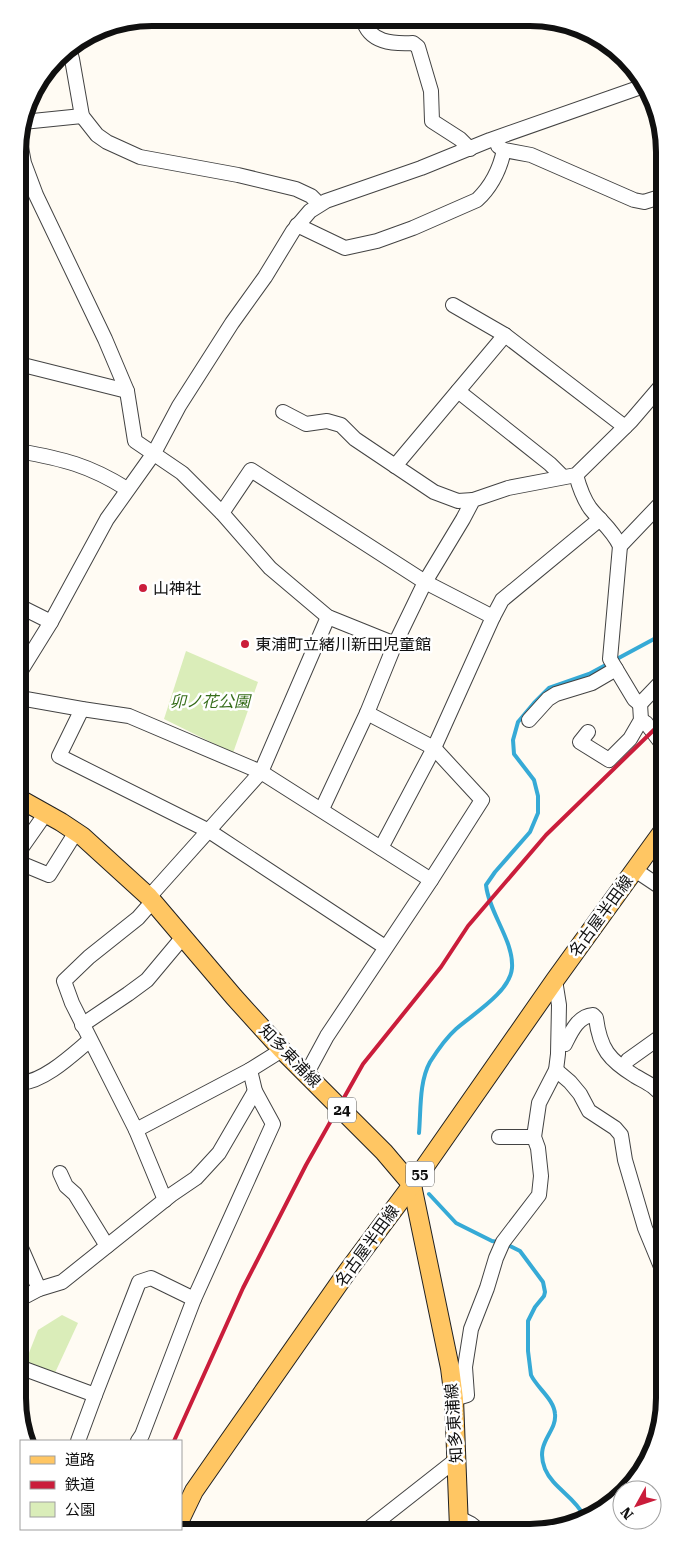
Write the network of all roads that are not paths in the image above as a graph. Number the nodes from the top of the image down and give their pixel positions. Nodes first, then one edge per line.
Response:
1 (366, 26) edge
2 (71, 56) edge
3 (638, 88) edge
4 (82, 116) junction
5 (31, 121) edge
6 (490, 140) junction
7 (470, 149) junction
8 (504, 150) junction
9 (27, 172) edge
10 (656, 198) edge
11 (318, 204) junction
12 (297, 226) junction
13 (452, 305) dead end
14 (505, 335) junction
15 (27, 366) edge
16 (127, 391) junction
17 (458, 391) junction
18 (656, 392) edge
19 (283, 412) dead end
20 (625, 427) junction
21 (27, 452) edge
22 (154, 453) junction
23 (395, 466) junction
24 (570, 476) junction
25 (127, 489) junction
26 (472, 500) junction
27 (656, 509) edge
28 (222, 513) junction
29 (600, 519) junction
30 (620, 546) junction
31 (425, 582) junction
32 (27, 610) edge
33 (328, 617) junction
34 (493, 617) junction
35 (51, 622) junction
36 (395, 644) junction
37 (27, 661) edge
38 (613, 664) junction
39 (656, 688) edge
40 (27, 699) edge
41 (640, 704) junction
42 (82, 710) junction
43 (367, 713) junction
44 (529, 720) dead end
45 (641, 720) junction
46 (588, 732) dead end
47 (656, 736) edge
48 (434, 748) junction
49 (261, 772) junction
50 (26, 802) edge
51 (322, 809) junction
52 (46, 813) junction
53 (209, 831) junction
54 (76, 832) junction
55 (26, 841) edge
56 (655, 841) edge
57 (381, 848) junction
58 (26, 866) edge
59 (635, 870) junction
60 (431, 880) junction
61 (655, 884) edge
62 (150, 900) junction
63 (183, 937) junction
64 (386, 947) junction
65 (555, 980) junction
66 (82, 1025) junction
67 (90, 1040) junction
68 (655, 1040) edge
69 (559, 1043) junction
70 (282, 1050) junction
71 (622, 1067) junction
72 (250, 1070) junction
73 (556, 1070) junction
74 (307, 1073) junction
75 (26, 1082) edge
76 (655, 1087) edge
77 (255, 1091) junction
78 (136, 1130) junction
79 (499, 1137) dead end
80 (534, 1137) junction
81 (60, 1173) dead end
82 (412, 1185) junction
83 (165, 1200) junction
84 (107, 1246) junction
85 (655, 1254) edge
86 (26, 1259) edge
87 (39, 1289) junction
88 (26, 1296) edge
89 (194, 1300) junction
90 (26, 1370) edge
91 (94, 1395) junction
92 (454, 1399) junction
93 (78, 1440) edge
94 (139, 1440) edge
95 (457, 1463) junction
96 (182, 1516) edge
97 (459, 1523) edge
98 (374, 1524) edge

1 - 7 street
2 - 4 street
3 - 6 street
4 - 5 street
4 - 11 street
6 - 7 street
6 - 8 street
7 - 11 street
8 - 10 street
8 - 12 street
9 - 16 street
11 - 12 street
12 - 22 street
13 - 14 street
14 - 17 street
14 - 20 street
15 - 16 street
16 - 22 street
17 - 23 street
17 - 24 street
18 - 20 street
19 - 23 street
20 - 24 street
21 - 25 street
22 - 25 street
22 - 28 street
23 - 26 street
24 - 26 street
24 - 29 street
25 - 35 street
26 - 31 street
27 - 30 street
28 - 31 street
28 - 33 street
29 - 30 street
29 - 34 street
30 - 38 street
31 - 34 street
31 - 36 street
32 - 35 street
33 - 36 street
33 - 49 street
34 - 48 street
35 - 37 street
36 - 43 street
38 - 41 street
38 - 44 street
39 - 41 street
40 - 42 street
41 - 45 street
42 - 49 street
42 - 53 street
43 - 48 street
43 - 51 street
45 - 46 street
45 - 47 street
48 - 57 street
48 - 60 street
49 - 51 street
49 - 53 street
50 - 52 main road, 知多東浦線 / 24
51 - 57 street
52 - 54 main road, 知多東浦線 / 24
52 - 55 street
53 - 62 street
53 - 64 street
54 - 58 street
54 - 62 main road, 知多東浦線 / 24
56 - 59 main road, 名古屋半田線 / 55
57 - 60 street
59 - 61 street
59 - 65 main road, 名古屋半田線 / 55
60 - 64 street
62 - 63 main road, 知多東浦線 / 24
62 - 66 street
63 - 66 street
63 - 70 main road, 知多東浦線 / 24
64 - 74 street
65 - 69 street
65 - 82 main road, 名古屋半田線 / 55
66 - 67 street
67 - 75 street
67 - 78 street
68 - 71 street
69 - 71 street
69 - 73 street
70 - 72 street
70 - 74 main road, 知多東浦線 / 24
71 - 76 street
72 - 77 street
72 - 78 street
73 - 80 street
73 - 85 street
74 - 82 main road, 知多東浦線 / 24
77 - 83 street
77 - 89 street
78 - 83 street
79 - 80 street
80 - 92 street
81 - 84 street
82 - 92 main road, 知多東浦線 / 24
82 - 96 main road, 名古屋半田線 / 55
83 - 84 street
84 - 87 street
86 - 87 street
87 - 88 street
89 - 91 street
89 - 94 street
90 - 91 street
91 - 93 street
92 - 95 main road, 知多東浦線 / 24
95 - 97 main road, 知多東浦線 / 24
95 - 98 street

